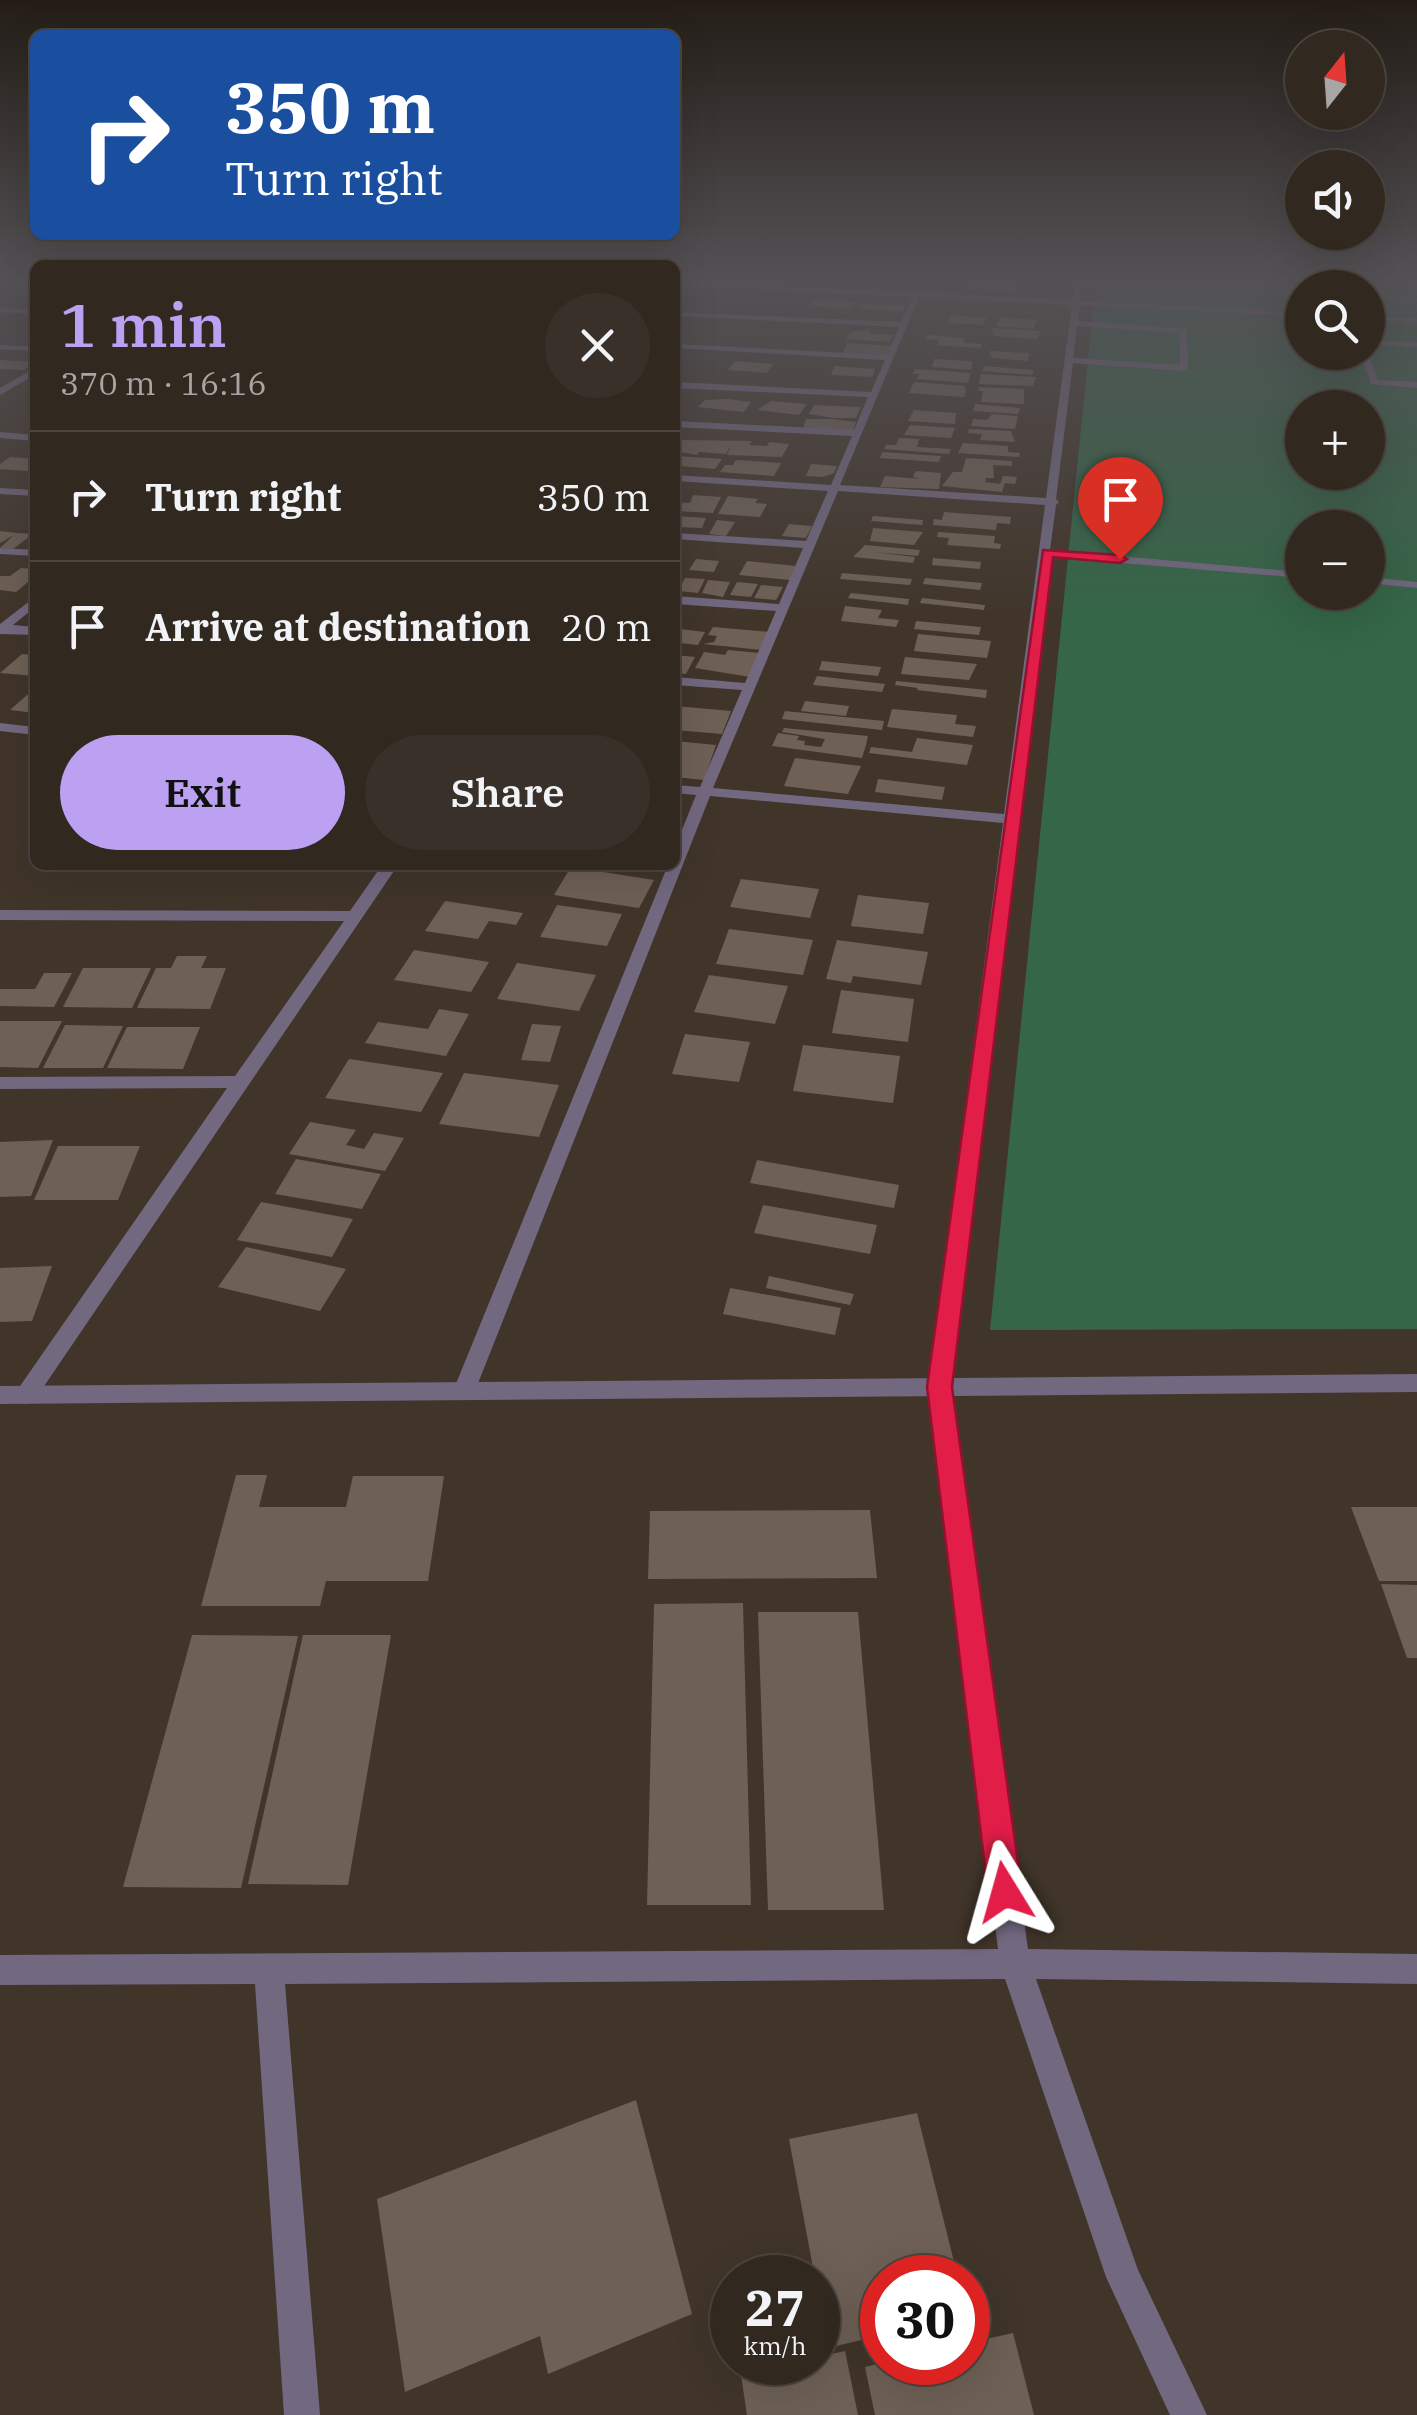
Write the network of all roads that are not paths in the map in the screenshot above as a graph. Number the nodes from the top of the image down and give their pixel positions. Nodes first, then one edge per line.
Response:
1 (819, 393) edge
2 (875, 393) edge
3 (1066, 393) edge
4 (874, 396) junction
5 (680, 424) edge
6 (858, 433) junction
7 (0, 436) edge
8 (30, 438) edge
9 (680, 478) edge
10 (834, 488) junction
11 (0, 491) edge
12 (30, 493) edge
13 (1054, 502) junction
14 (680, 536) edge
15 (810, 545) junction
16 (0, 551) edge
17 (30, 553) edge
18 (1047, 553) junction
19 (1285, 574) edge
20 (1385, 581) edge
21 (1417, 584) edge
22 (680, 600) edge
23 (30, 605) edge
24 (783, 608) junction
25 (1, 629) edge
26 (30, 630) edge
27 (680, 681) edge
28 (749, 687) junction
29 (0, 727) edge
30 (30, 730) edge
31 (680, 789) edge
32 (704, 791) junction
33 (1013, 819) junction
34 (680, 851) edge
35 (387, 870) edge
36 (672, 870) edge
37 (0, 915) edge
38 (355, 916) junction
39 (242, 1082) junction
40 (0, 1083) edge
41 (1417, 1382) edge
42 (940, 1387) junction
43 (464, 1391) junction
44 (26, 1394) junction
45 (0, 1395) edge
46 (1015, 1964) junction
47 (269, 1968) junction
48 (1417, 1969) edge
49 (0, 1970) edge
50 (302, 2415) edge
51 (1189, 2415) edge

1 - 4 street
2 - 4 street
3 - 13 street
4 - 6 street
5 - 6 street
6 - 10 street
7 - 8 street
9 - 10 street
10 - 13 street
10 - 15 street
11 - 12 street
13 - 18 street
14 - 15 street
15 - 24 street
16 - 17 street
18 - 19 street
18 - 33 street
20 - 21 street
22 - 24 street
23 - 25 street
24 - 28 street
25 - 26 street
27 - 28 street
28 - 32 street
29 - 30 street
31 - 32 street
32 - 33 street
32 - 34 street
33 - 42 street
35 - 38 street
36 - 43 street
37 - 38 street
38 - 39 street
39 - 40 street
39 - 44 street
41 - 42 street
42 - 43 street
42 - 46 street
43 - 44 street
44 - 45 street
46 - 47 street
46 - 48 street
46 - 51 street
47 - 49 street
47 - 50 street

